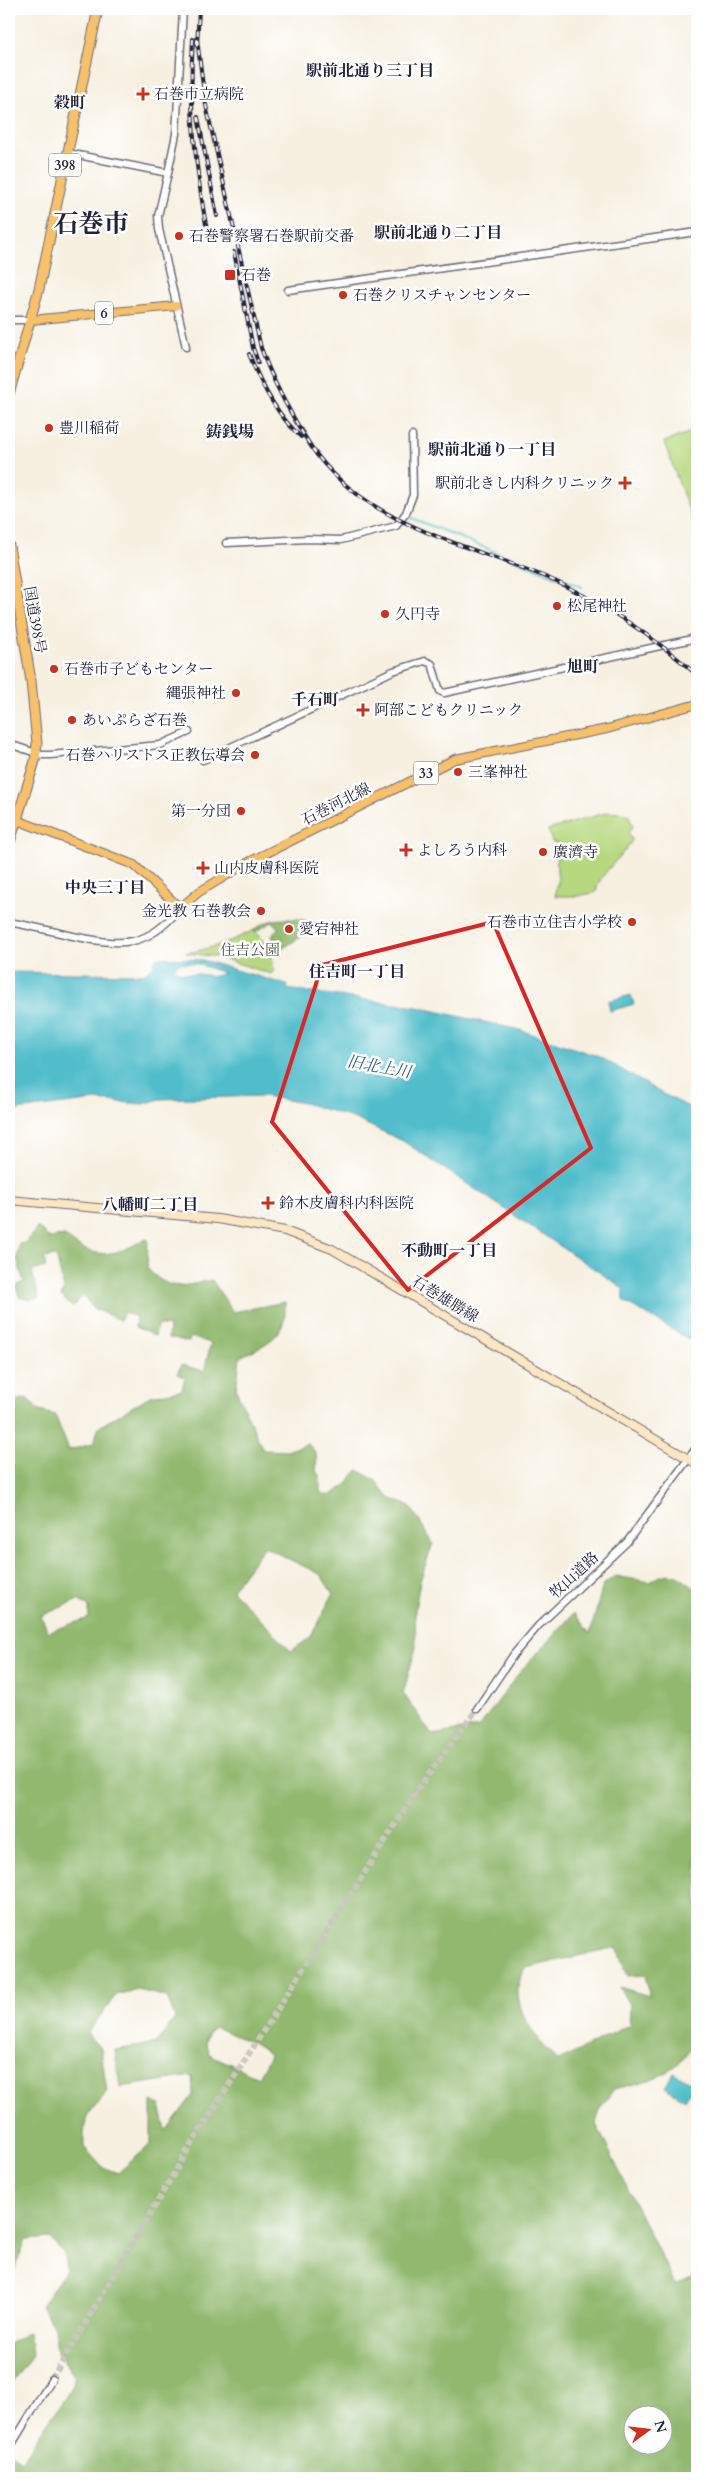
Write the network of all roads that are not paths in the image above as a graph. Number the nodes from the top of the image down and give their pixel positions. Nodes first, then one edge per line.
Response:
1 (98, 9) edge
2 (183, 9) edge
3 (68, 153) junction
4 (168, 173) junction
5 (697, 232) edge
6 (288, 290) dead end
7 (176, 306) junction
8 (9, 320) edge
9 (32, 320) junction
10 (186, 347) dead end
11 (9, 394) edge
12 (412, 436) dead end
13 (226, 544) dead end
14 (9, 546) edge
15 (697, 638) edge
16 (697, 704) edge
17 (188, 732) dead end
18 (9, 744) edge
19 (37, 753) junction
20 (203, 760) dead end
21 (13, 819) edge
22 (9, 844) edge
23 (180, 908) junction
24 (9, 922) edge
25 (9, 1200) edge
26 (697, 1447) edge
27 (689, 1458) junction
28 (697, 1464) edge
29 (477, 1709) tunnel mouth
30 (52, 2378) tunnel mouth
31 (9, 2449) edge

1 - 3 highway, 398
2 - 4 street
3 - 4 street
3 - 9 highway, 398
4 - 7 street
5 - 6 street
7 - 9 main road, 6
7 - 10 street
8 - 9 street
9 - 11 highway, 398
12 - 13 street
14 - 19 highway, 国道398号
15 - 20 street
16 - 23 main road, 石巻河北線 / 33
17 - 19 street
18 - 19 street
19 - 21 highway, 国道398号
21 - 22 highway, 国道398号
21 - 23 main road
23 - 24 street
25 - 27 main road, 石巻雄勝線
26 - 27 street, 牧山道路
27 - 28 main road, 石巻雄勝線
27 - 29 street, 牧山道路
30 - 31 street

